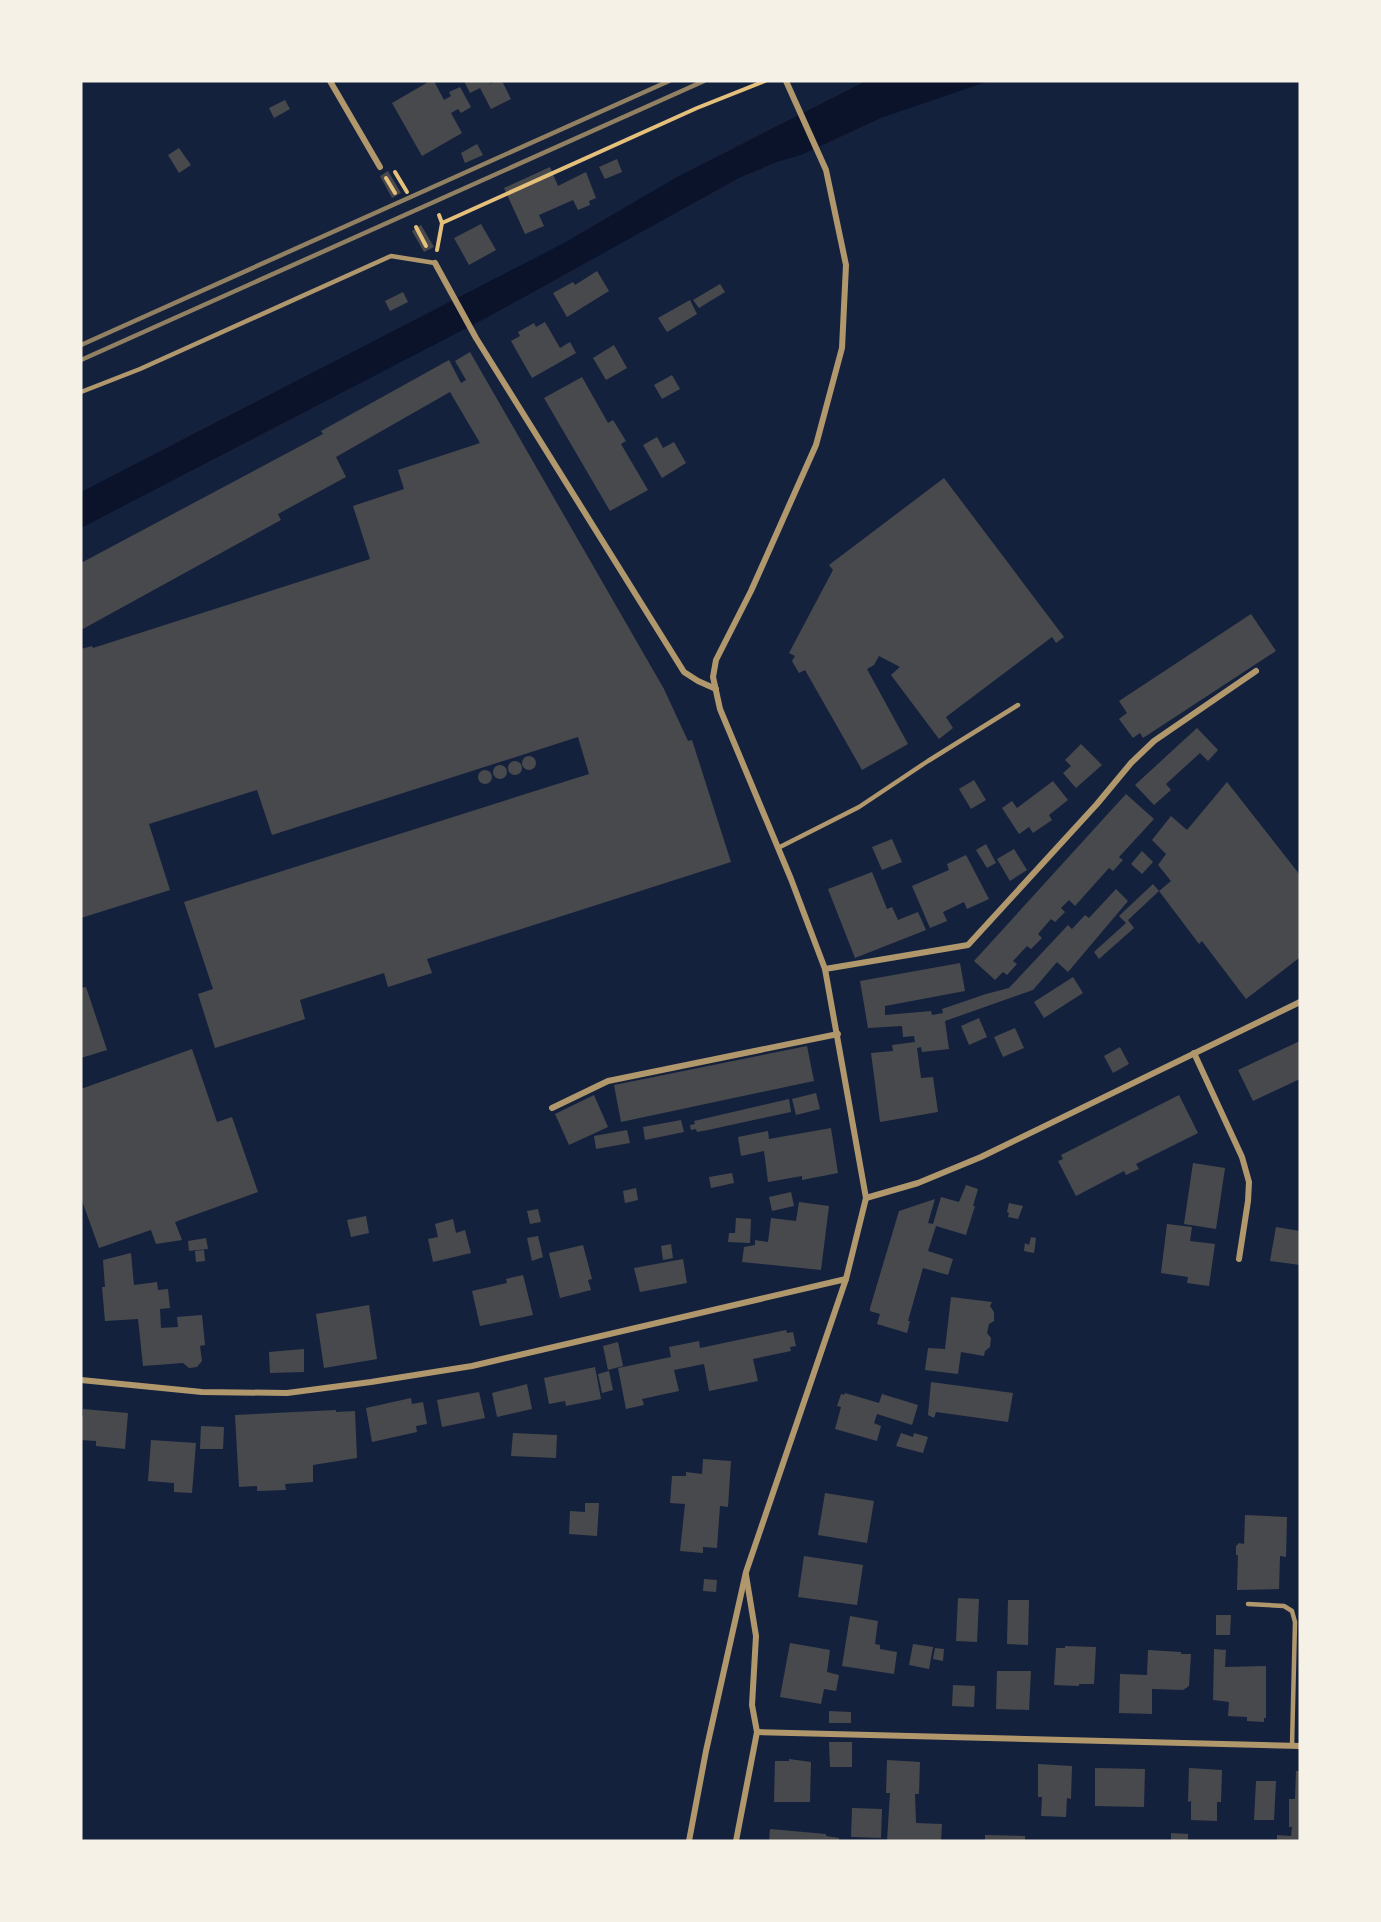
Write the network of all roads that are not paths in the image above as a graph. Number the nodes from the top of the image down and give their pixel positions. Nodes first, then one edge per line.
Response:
1 (330, 81) edge
2 (786, 81) edge
3 (382, 170) road end
4 (435, 263) joint
5 (81, 393) edge
6 (1256, 671) dead end
7 (716, 688) junction
8 (1018, 705) dead end
9 (778, 848) junction
10 (825, 969) junction
11 (1300, 1002) edge
12 (838, 1034) junction
13 (1194, 1053) junction
14 (552, 1108) dead end
15 (866, 1198) junction
16 (1239, 1259) dead end
17 (846, 1279) junction
18 (81, 1380) edge
19 (746, 1572) junction
20 (1248, 1604) dead end
21 (757, 1732) junction
22 (1292, 1746) junction
23 (1300, 1746) edge
24 (689, 1841) edge
25 (736, 1841) edge

1 - 3 street
2 - 7 street
4 - 5 lane
4 - 7 street
6 - 10 street
7 - 9 street
8 - 9 lane
9 - 10 street
10 - 12 street
11 - 13 street
12 - 14 street
12 - 15 street
13 - 15 street
13 - 16 street
15 - 17 street
17 - 18 street
17 - 19 street
19 - 21 street
19 - 24 street
20 - 22 lane
21 - 22 street
21 - 25 street
22 - 23 street

